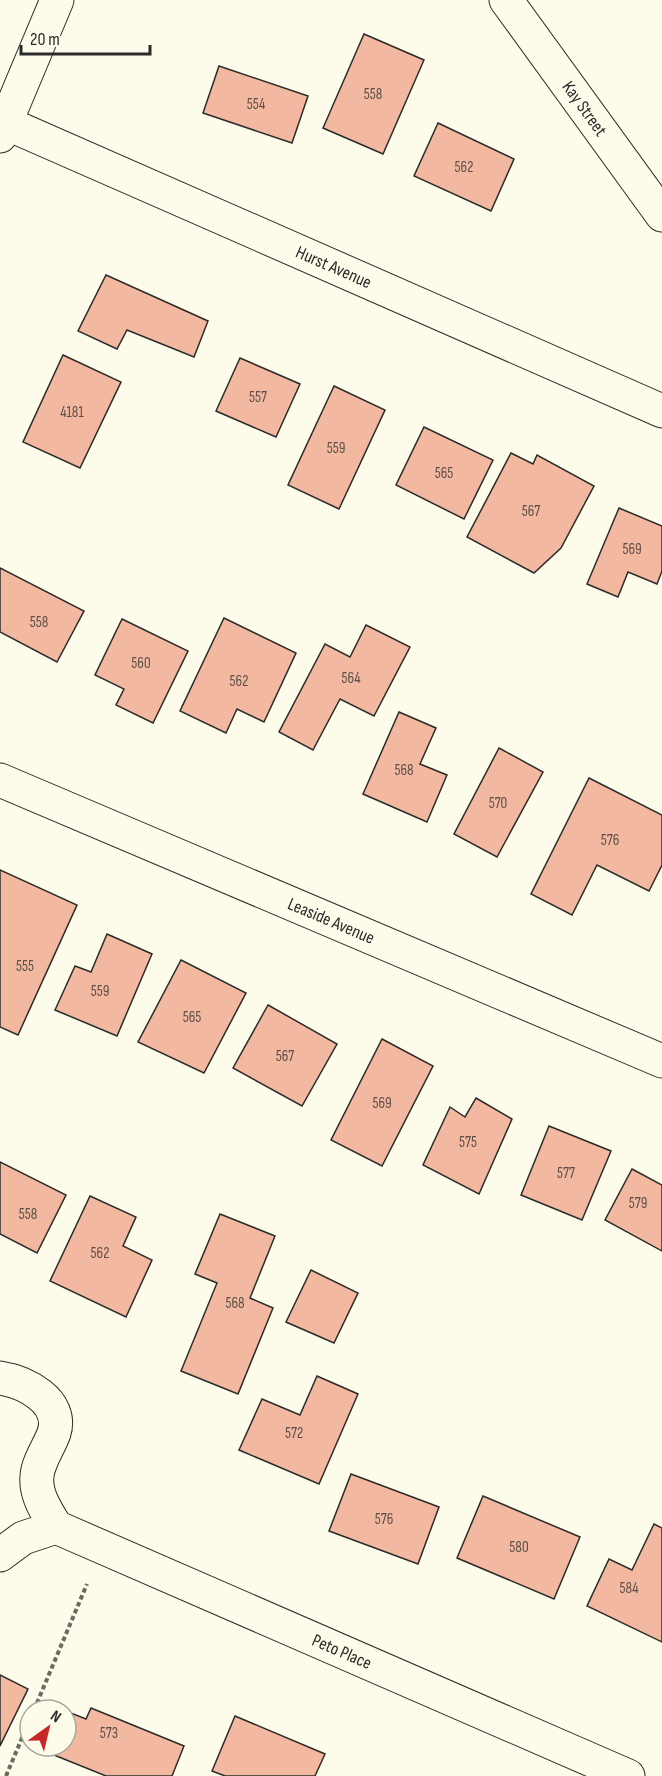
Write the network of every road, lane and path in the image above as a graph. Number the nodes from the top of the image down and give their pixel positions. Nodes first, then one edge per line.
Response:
1 (57, 0) edge
2 (506, 0) edge
3 (3, 130) edge
4 (662, 215) edge
5 (662, 411) edge
6 (0, 780) edge
7 (662, 1061) edge
8 (0, 1378) edge
9 (56, 1527) junction
10 (103, 1547) junction
11 (0, 1555) edge
12 (39, 1698) edge
13 (18, 1748) edge
14 (6, 1776) edge
15 (628, 1776) edge

1 - 3 street
2 - 4 street, Kay Street
3 - 5 street, Hurst Avenue
6 - 7 street, Leaside Avenue
8 - 9 street
9 - 10 street, Peto Place
9 - 11 street
10 - 12 path
10 - 15 street, Peto Place
13 - 14 path

